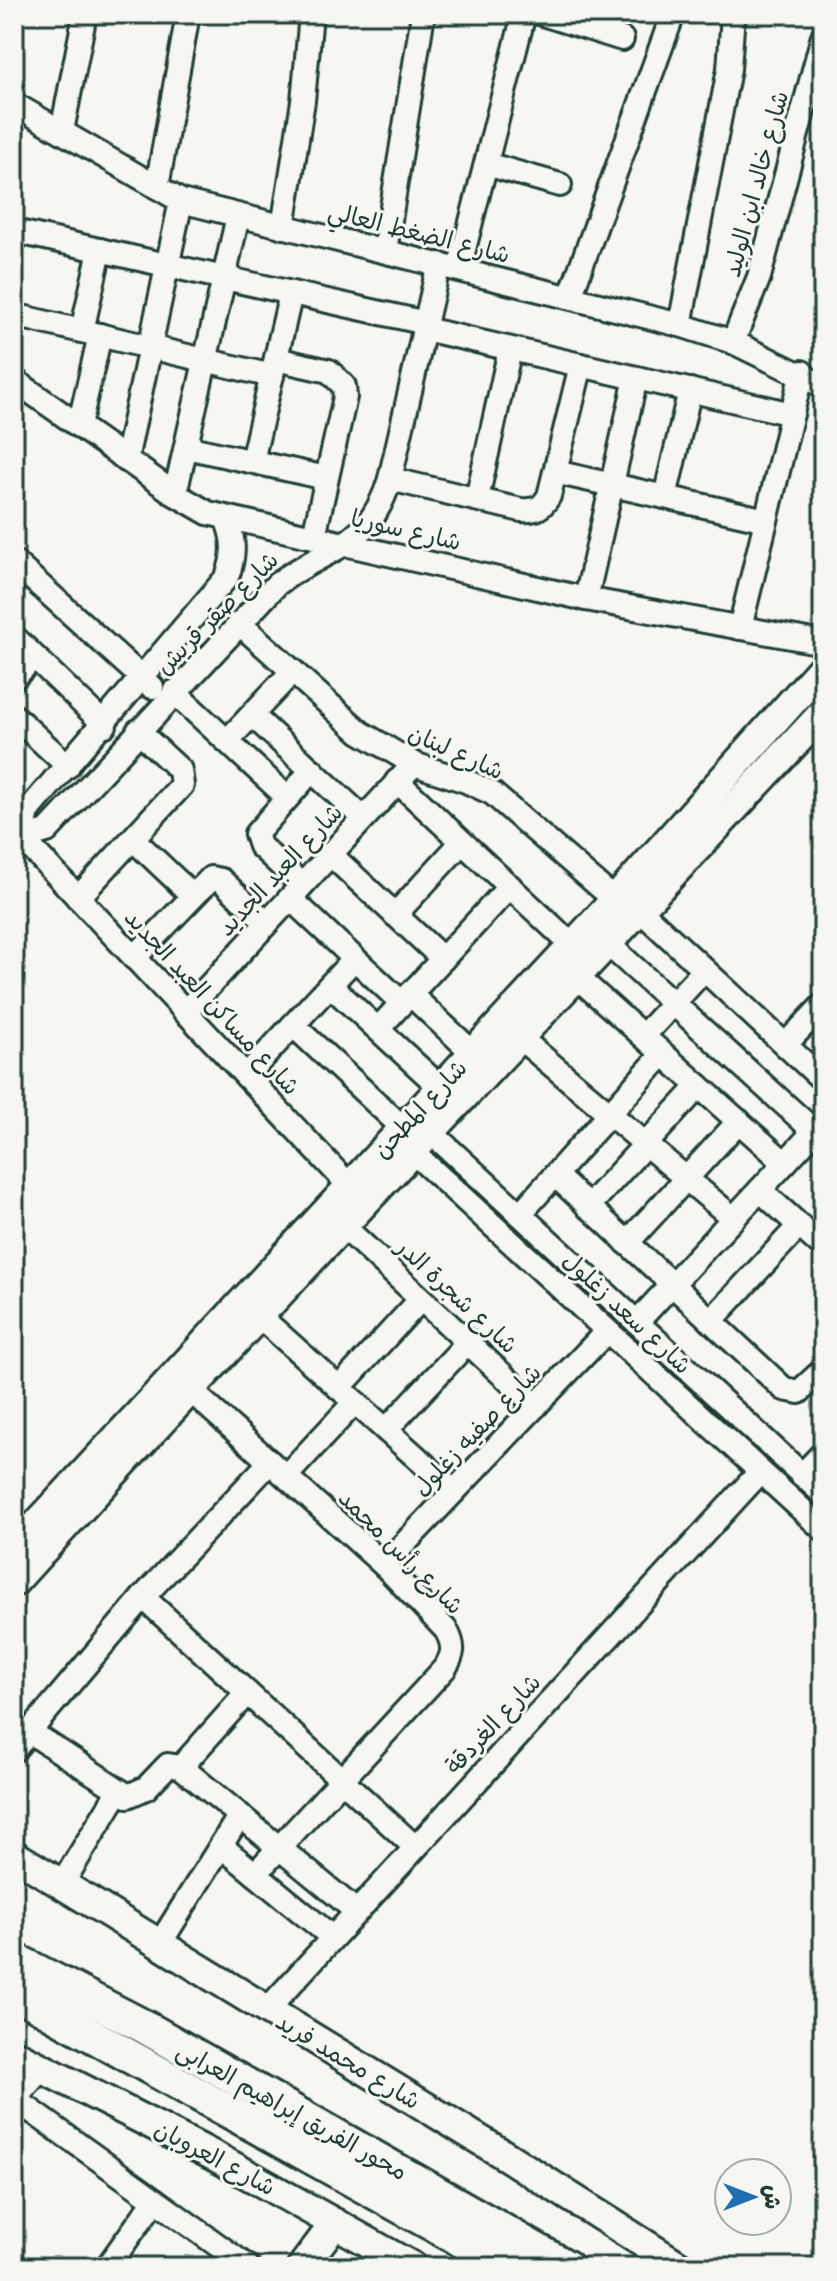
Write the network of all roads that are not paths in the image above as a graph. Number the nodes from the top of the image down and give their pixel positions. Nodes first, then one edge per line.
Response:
1 (85, 14) edge
2 (188, 14) edge
3 (311, 14) edge
4 (423, 14) edge
5 (524, 14) edge
6 (542, 14) edge
7 (673, 14) edge
8 (733, 14) edge
9 (823, 36) edge
10 (622, 39) dead end
11 (14, 104) edge
12 (62, 131) junction
13 (486, 164) junction
14 (560, 185) dead end
15 (157, 187) junction
16 (181, 201) junction
17 (238, 216) junction
18 (283, 227) junction
19 (14, 231) edge
20 (100, 250) junction
21 (385, 251) junction
22 (168, 265) junction
23 (449, 267) junction
24 (224, 278) junction
25 (291, 293) junction
26 (570, 297) junction
27 (14, 315) edge
28 (680, 325) junction
29 (425, 326) junction
30 (91, 333) junction
31 (733, 342) junction
32 (151, 347) junction
33 (510, 349) junction
34 (206, 360) junction
35 (581, 365) junction
36 (274, 367) junction
37 (802, 372) junction
38 (636, 378) junction
39 (14, 380) edge
40 (823, 386) edge
41 (690, 390) junction
42 (792, 414) junction
43 (79, 426) junction
44 (186, 447) junction
45 (126, 460) junction
46 (252, 461) junction
47 (555, 472) junction
48 (326, 478) junction
49 (390, 479) junction
50 (611, 485) junction
51 (175, 494) junction
52 (665, 497) junction
53 (477, 499) junction
54 (226, 518) junction
55 (766, 520) junction
56 (314, 536) junction
57 (349, 543) junction
58 (14, 562) edge
59 (586, 599) junction
60 (239, 623) junction
61 (740, 628) junction
62 (14, 637) edge
63 (823, 643) edge
64 (34, 657) junction
65 (823, 667) edge
66 (293, 671) junction
67 (14, 678) edge
68 (143, 679) junction
69 (170, 696) junction
70 (823, 713) edge
71 (252, 715) junction
72 (14, 716) edge
73 (105, 725) junction
74 (138, 731) junction
75 (227, 741) junction
76 (414, 764) junction
77 (68, 766) junction
78 (312, 770) junction
79 (397, 781) junction
80 (287, 797) junction
81 (21, 804) edge
82 (363, 818) junction
83 (133, 839) junction
84 (18, 841) edge
85 (462, 842) junction
86 (330, 854) junction
87 (510, 886) junction
88 (296, 892) junction
89 (192, 895) junction
90 (78, 898) junction
91 (627, 905) junction
92 (395, 915) junction
93 (267, 923) junction
94 (608, 944) junction
95 (573, 946) junction
96 (134, 958) junction
97 (354, 959) junction
98 (443, 959) junction
99 (704, 970) junction
100 (577, 977) junction
101 (330, 985) junction
102 (406, 999) junction
103 (673, 1003) junction
104 (823, 1005) edge
105 (185, 1012) junction
106 (293, 1025) junction
107 (378, 1029) junction
108 (643, 1036) junction
109 (520, 1038) junction
110 (785, 1045) junction
111 (473, 1053) junction
112 (663, 1054) junction
113 (246, 1076) junction
114 (823, 1080) edge
115 (699, 1086) junction
116 (441, 1088) junction
117 (610, 1114) junction
118 (739, 1121) junction
119 (819, 1126) edge
120 (412, 1133) junction
121 (646, 1144) junction
122 (785, 1163) junction
123 (555, 1175) junction
124 (686, 1179) junction
125 (760, 1190) junction
126 (356, 1194) junction
127 (588, 1207) junction
128 (520, 1214) junction
129 (733, 1218) junction
130 (342, 1225) junction
131 (799, 1226) junction
132 (627, 1243) junction
133 (823, 1247) edge
134 (672, 1285) junction
135 (421, 1299) junction
136 (258, 1315) junction
137 (711, 1321) junction
138 (637, 1322) junction
139 (607, 1331) junction
140 (468, 1342) junction
141 (823, 1370) edge
142 (189, 1389) junction
143 (347, 1395) junction
144 (536, 1406) junction
145 (386, 1430) junction
146 (823, 1453) edge
147 (278, 1469) junction
148 (760, 1472) junction
149 (802, 1475) junction
150 (454, 1491) junction
151 (823, 1494) edge
152 (823, 1529) edge
153 (14, 1549) edge
154 (384, 1565) junction
155 (14, 1582) edge
156 (143, 1597) junction
157 (247, 1693) junction
158 (30, 1732) junction
159 (14, 1750) edge
160 (181, 1767) junction
161 (342, 1780) junction
162 (118, 1792) junction
163 (240, 1815) junction
164 (221, 1846) junction
165 (279, 1847) junction
166 (415, 1847) junction
167 (14, 1855) edge
168 (255, 1874) junction
169 (62, 1884) junction
170 (356, 1911) junction
171 (332, 1937) junction
172 (159, 1945) junction
173 (14, 1959) edge
174 (14, 1992) edge
175 (265, 2012) junction
176 (14, 2054) edge
177 (42, 2068) junction
178 (14, 2099) edge
179 (155, 2200) junction
180 (335, 2223) junction
181 (107, 2267) edge
182 (248, 2267) edge
183 (302, 2267) edge
184 (413, 2267) edge
185 (509, 2267) edge
186 (567, 2267) edge
187 (681, 2267) edge

1 - 12 street
2 - 15 street
3 - 18 street
4 - 21 street
5 - 13 street, شارع صقر قريش
6 - 10 street
7 - 26 street
8 - 28 street
9 - 31 street, شارع خالد ابن الوليد
11 - 12 street, شارع الضغط العالي
12 - 15 street, شارع الضغط العالي
13 - 14 street
13 - 23 street, شارع صقر قريش
15 - 16 street, شارع الضغط العالي
16 - 17 street, شارع الضغط العالي
16 - 22 street
17 - 18 street, شارع الضغط العالي
17 - 24 street
18 - 21 street, شارع الضغط العالي
19 - 20 street
20 - 22 street
20 - 30 street
21 - 23 street, شارع الضغط العالي
22 - 24 street
22 - 32 street
23 - 26 street, شارع الضغط العالي
23 - 29 street, شارع صقر قريش
24 - 25 street
24 - 34 street
25 - 29 street
25 - 36 street
26 - 28 street, شارع الضغط العالي
27 - 30 street
28 - 31 street, شارع الضغط العالي
29 - 33 street
29 - 49 street, شارع صقر قريش
30 - 32 street
30 - 43 street
31 - 37 street, شارع الضغط العالي
32 - 34 street
32 - 45 street
33 - 35 street
33 - 53 street
34 - 36 street
34 - 44 street
35 - 38 street
35 - 47 street
36 - 46 street
36 - 48 street
37 - 40 street, شارع الضغط العالي
37 - 42 street
38 - 41 street
38 - 50 street
39 - 43 street, شارع سوريا
41 - 42 street
41 - 52 street
42 - 55 street
43 - 45 street, شارع سوريا
44 - 46 street
44 - 51 street
45 - 51 street, شارع سوريا
46 - 48 street
47 - 50 street
47 - 53 street
48 - 56 street
49 - 53 street
49 - 57 street, شارع صقر قريش
50 - 52 street
50 - 59 street
51 - 54 street, شارع سوريا
52 - 55 street
54 - 56 street, شارع سوريا
54 - 68 street, شارع صقر قريش
55 - 61 street
56 - 57 street, شارع سوريا
57 - 59 street, شارع سوريا
57 - 60 street, شارع صقر قريش
58 - 68 street
59 - 61 street, شارع سوريا
60 - 66 street, شارع لبنان
60 - 69 street, شارع صقر قريش
61 - 63 street, شارع سوريا
62 - 64 street
64 - 67 street
64 - 73 street
65 - 91 street, شارع المطحن
66 - 71 street
66 - 76 street, شارع لبنان
68 - 69 street
68 - 73 street, شارع صقر قريش
69 - 74 street, شارع صقر قريش
69 - 75 street
70 - 91 street, شارع المطحن
71 - 75 street
71 - 78 street
72 - 77 street
73 - 77 street, شارع صقر قريش
74 - 83 street
74 - 84 street, شارع صقر قريش
75 - 80 street
76 - 79 street, شارع العبد الجديد
76 - 91 street, شارع لبنان
77 - 81 street, شارع صقر قريش
78 - 80 street
78 - 82 street
79 - 82 street, شارع العبد الجديد
79 - 85 street
80 - 88 street
81 - 84 street, شارع صقر قريش
82 - 86 street, شارع العبد الجديد
83 - 89 street
83 - 90 street
84 - 90 street, شارع مساكن العبد الجديد
85 - 87 street
85 - 92 street
86 - 88 street, شارع العبد الجديد
86 - 92 street
87 - 95 street
87 - 98 street
88 - 93 street, شارع العبد الجديد
88 - 97 street
89 - 93 street
89 - 96 street
90 - 96 street, شارع مساكن العبد الجديد
91 - 94 street, شارع المطحن
91 - 95 street, شارع المطحن
91 - 99 street, شارع لبنان
92 - 98 street
93 - 105 street, شارع العبد الجديد
94 - 100 street, شارع المطحن
94 - 103 street
95 - 111 street, شارع المطحن
96 - 105 street, شارع مساكن العبد الجديد
97 - 101 street
97 - 102 street
98 - 102 street
99 - 103 street
99 - 110 street, شارع لبنان
100 - 108 street
100 - 109 street, شارع المطحن
101 - 106 street
101 - 107 street
102 - 107 street
102 - 111 street
103 - 108 street
103 - 119 street
104 - 110 street
105 - 113 street, شارع مساكن العبد الجديد
106 - 113 street
106 - 120 street
107 - 116 street
108 - 112 street
109 - 117 street
109 - 120 street, شارع المطحن
110 - 114 street, شارع لبنان
111 - 116 street, شارع المطحن
112 - 115 street
112 - 117 street
113 - 126 street, شارع مساكن العبد الجديد
115 - 118 street
115 - 121 street
116 - 120 street, شارع المطحن
117 - 121 street
117 - 123 street
118 - 122 street
118 - 124 street
119 - 122 street
120 - 126 street, شارع المطحن
120 - 128 street, شارع سعد زغلول
120 - 139 street, شارع سعد زغلول
121 - 124 street
121 - 127 street
122 - 125 street
123 - 127 street
123 - 128 street
124 - 129 street
124 - 132 street
125 - 129 street
125 - 131 street
126 - 130 street, شارع المطحن
126 - 153 street, شارع المطحن
127 - 132 street
128 - 138 street, شارع سعد زغلول
129 - 134 street
130 - 135 street, شارع شجرة الدر
130 - 136 street, شارع المطحن
131 - 133 street
131 - 137 street
132 - 134 street
134 - 137 street
134 - 138 street
135 - 140 street, شارع شجرة الدر
135 - 143 street
136 - 142 street, شارع المطحن
136 - 143 street
137 - 141 street
138 - 149 street, شارع سعد زغلول
139 - 144 street, شارع صفيه زغلول
139 - 148 street, شارع سعد زغلول
140 - 144 street, شارع شجرة الدر
140 - 145 street
142 - 147 street, شارع رأس محمد
142 - 155 street, شارع المطحن
143 - 145 street
143 - 147 street
144 - 150 street, شارع صفيه زغلول
145 - 150 street
146 - 149 street
147 - 154 street, شارع رأس محمد
147 - 156 street
148 - 152 street, شارع سعد زغلول
148 - 166 street, شارع الغردقة
149 - 151 street, شارع سعد زغلول
150 - 154 street, شارع صفيه زغلول
154 - 161 street, شارع رأس محمد
156 - 157 street
156 - 158 street
157 - 160 street
157 - 161 street
158 - 159 street
158 - 162 street
160 - 162 street
160 - 163 street
161 - 165 street, شارع رأس محمد
161 - 166 street
162 - 169 street
163 - 164 street
163 - 165 street
164 - 168 street
164 - 172 street
165 - 168 street, شارع رأس محمد
165 - 170 street
166 - 170 street, شارع الغردقة
167 - 169 street, شارع محمد فريد
168 - 171 street
169 - 172 street, شارع محمد فريد
170 - 171 street, شارع الغردقة
171 - 175 street, شارع الغردقة
172 - 175 street, شارع محمد فريد
173 - 186 main road, محور الفريق إبراهيم العرابى
174 - 185 main road, محور الفريق إبراهيم العرابى
175 - 187 street, شارع محمد فريد
176 - 177 street, شارع العروبان
177 - 178 street
177 - 180 street, شارع العروبان
178 - 179 street
179 - 181 street
179 - 182 street
180 - 183 street
180 - 184 street, شارع العروبان

